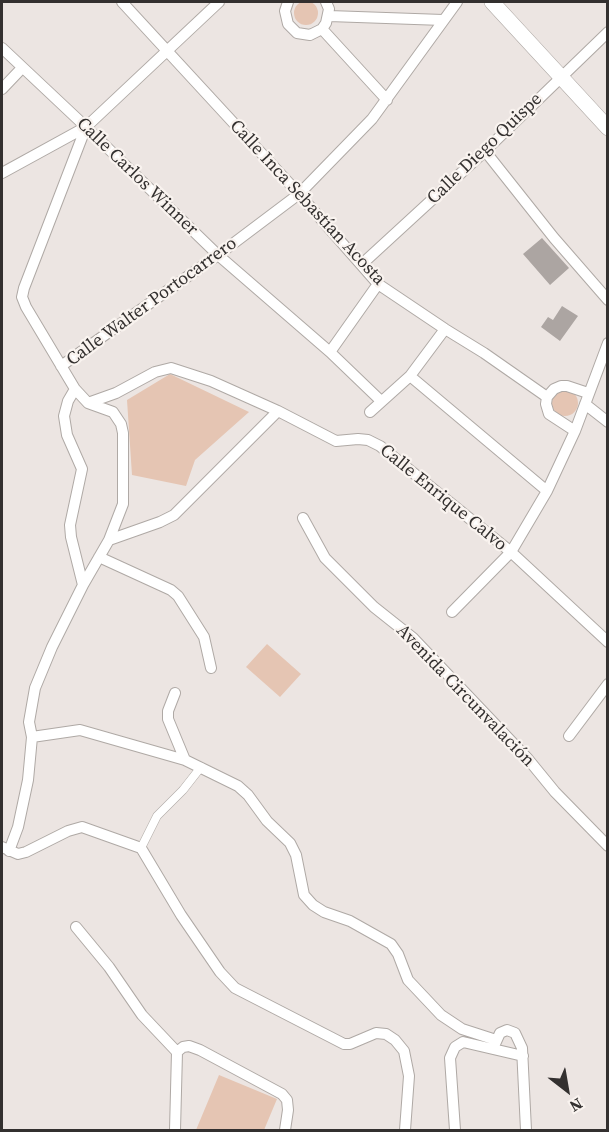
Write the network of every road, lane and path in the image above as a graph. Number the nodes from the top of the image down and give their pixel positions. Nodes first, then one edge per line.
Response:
1 (122, 2) edge
2 (219, 2) edge
3 (288, 2) edge
4 (326, 2) edge
5 (457, 2) edge
6 (492, 2) edge
7 (329, 16) junction
8 (443, 20) junction
9 (322, 29) junction
10 (608, 32) edge
11 (2, 48) edge
12 (166, 50) junction
13 (22, 68) junction
14 (561, 76) junction
15 (2, 89) edge
16 (387, 100) junction
17 (86, 127) junction
18 (608, 128) edge
19 (485, 150) junction
20 (2, 173) edge
21 (299, 194) junction
22 (218, 255) junction
23 (362, 264) junction
24 (378, 284) junction
25 (608, 300) edge
26 (445, 329) junction
27 (608, 343) edge
28 (330, 352) junction
29 (61, 366) junction
30 (410, 376) junction
31 (75, 389) junction
32 (547, 397) junction
33 (587, 399) junction
34 (381, 401) junction
35 (88, 403) junction
36 (278, 411) junction
37 (370, 412) dead end
38 (608, 422) edge
39 (574, 431) junction
40 (548, 491) junction
41 (303, 518) dead end
42 (109, 540) junction
43 (511, 552) junction
44 (99, 557) junction
45 (83, 585) junction
46 (452, 612) dead end
47 (608, 642) edge
48 (211, 668) dead end
49 (608, 684) edge
50 (175, 693) dead end
51 (569, 736) dead end
52 (32, 737) junction
53 (185, 760) junction
54 (201, 767) junction
55 (608, 846) edge
56 (5, 849) edge
57 (141, 849) junction
58 (76, 927) dead end
59 (495, 1044) junction
60 (177, 1052) junction
61 (523, 1056) junction
62 (285, 1130) edge
63 (175, 1131) edge
64 (298, 1131) edge
65 (405, 1131) edge
66 (455, 1131) edge
67 (526, 1131) edge

1 - 12 street, Calle Inca Sebastían Acosta
2 - 12 street
3 - 9 street
4 - 7 street
5 - 8 street, Calle Walter Portocarrero
6 - 14 main road
7 - 8 street
7 - 9 street
8 - 16 street, Calle Walter Portocarrero
9 - 16 street
10 - 14 street, Calle Diego Quispe
11 - 13 street, Calle Carlos Winner
12 - 17 street
12 - 21 street, Calle Inca Sebastían Acosta
13 - 15 street
13 - 17 street, Calle Carlos Winner
14 - 18 main road
14 - 19 street, Calle Diego Quispe
16 - 21 street, Calle Walter Portocarrero
17 - 20 street
17 - 22 street, Calle Carlos Winner
17 - 29 street
19 - 23 street, Calle Diego Quispe
19 - 25 street
21 - 22 street, Calle Walter Portocarrero
21 - 23 street, Calle Inca Sebastían Acosta
22 - 28 street, Calle Carlos Winner
22 - 29 street, Calle Walter Portocarrero
23 - 24 street, Calle Inca Sebastían Acosta
24 - 26 street, Calle Inca Sebastían Acosta
24 - 28 street
26 - 30 street
26 - 32 street, Calle Inca Sebastían Acosta
27 - 33 street
28 - 34 street, Calle Carlos Winner
29 - 31 street, Calle Walter Portocarrero
30 - 34 street
30 - 40 street
31 - 35 street, Calle Walter Portocarrero
31 - 45 street
32 - 33 street
32 - 39 street, Calle Inca Sebastían Acosta
33 - 38 street
33 - 39 street
34 - 37 street
35 - 36 street, Calle Enrique Calvo
35 - 42 street, Calle Walter Portocarrero
36 - 42 street
36 - 43 street, Calle Enrique Calvo
39 - 40 street
40 - 43 street
41 - 55 street, Avenida Circunvalación
42 - 44 street, Calle Walter Portocarrero
43 - 46 street
43 - 47 street, Calle Enrique Calvo
44 - 45 street, Calle Walter Portocarrero
44 - 48 street
45 - 52 street, Calle Walter Portocarrero
49 - 51 street
50 - 53 street
52 - 53 street
52 - 56 street, Calle Walter Portocarrero
53 - 54 street
54 - 57 street
54 - 59 street
56 - 57 street
57 - 65 street
58 - 60 street
59 - 61 street
59 - 61 street
59 - 66 street
60 - 62 street
60 - 63 street
61 - 67 street
62 - 64 street

